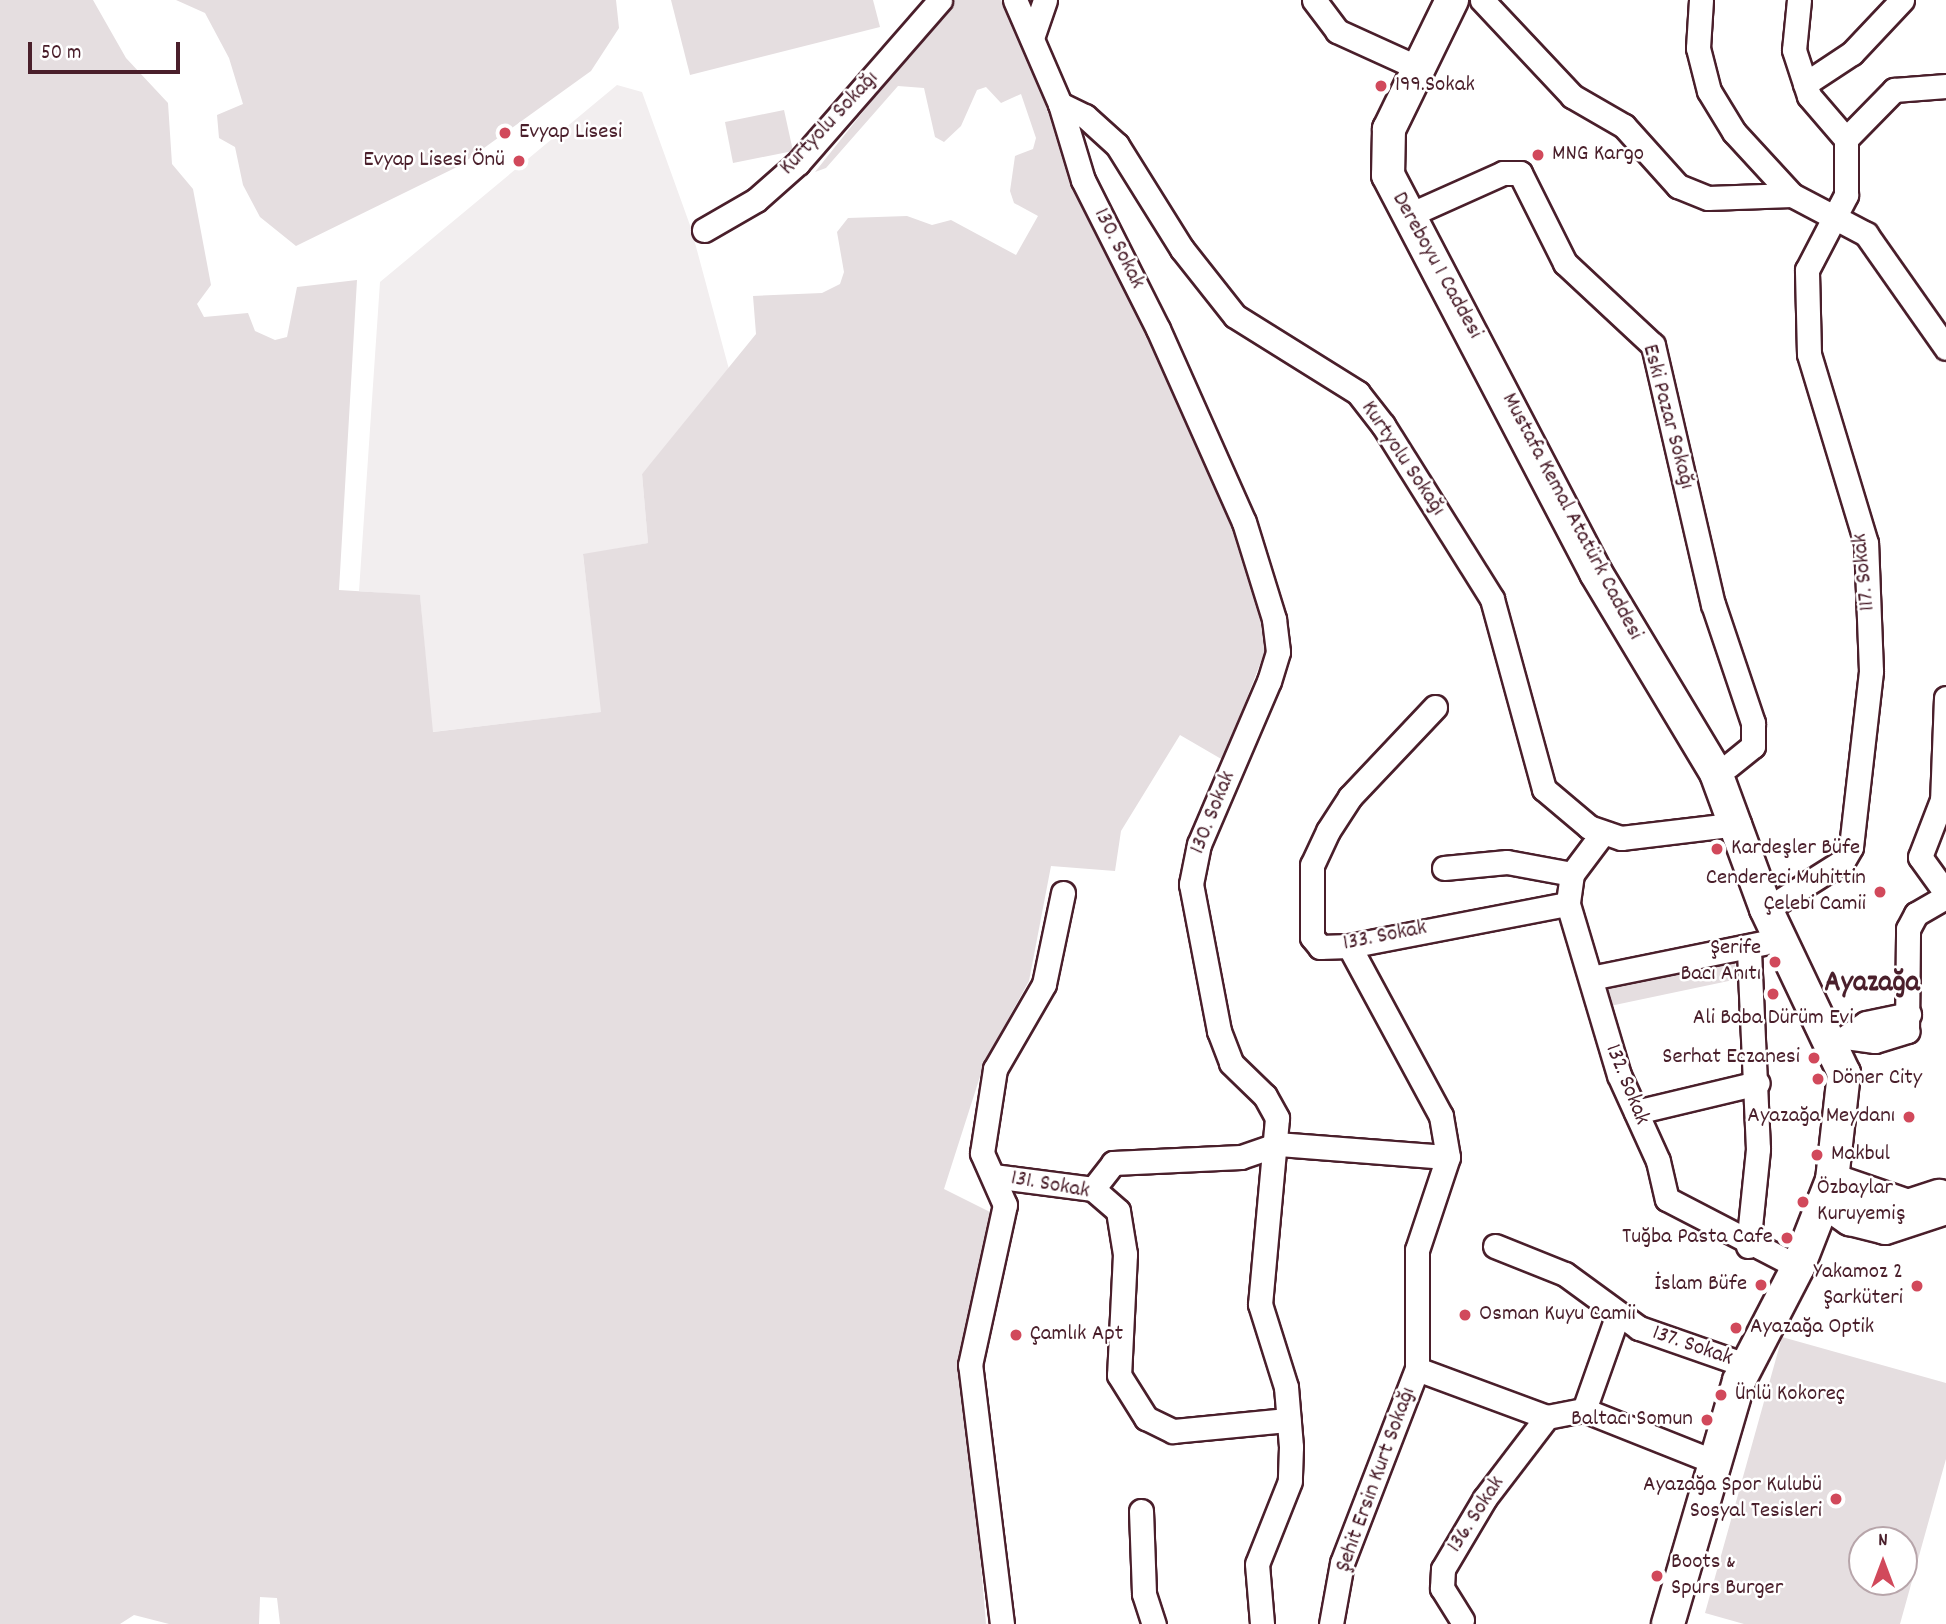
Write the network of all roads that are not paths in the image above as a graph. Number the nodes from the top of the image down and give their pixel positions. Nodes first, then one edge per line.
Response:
1 (940, 0) edge
2 (1015, 0) edge
3 (1045, 0) edge
4 (1314, 0) edge
5 (1452, 0) edge
6 (1482, 0) edge
7 (1701, 0) edge
8 (1800, 0) edge
9 (1902, 0) edge
10 (1032, 38) junction
11 (1416, 67) junction
12 (1805, 84) junction
13 (1946, 86) edge
14 (1060, 104) junction
15 (1846, 139) junction
16 (1792, 195) junction
17 (1407, 216) junction
18 (1837, 216) junction
19 (704, 230) dead end
20 (1946, 348) edge
21 (1497, 375) joint
22 (1946, 698) edge
23 (1435, 707) dead end
24 (1722, 770) junction
25 (1748, 820) junction
26 (1602, 834) junction
27 (1444, 868) dead end
28 (1572, 874) junction
29 (1063, 893) dead end
30 (1946, 895) edge
31 (1567, 904) junction
32 (1770, 906) junction
33 (1779, 937) junction
34 (1349, 946) junction
35 (1749, 948) junction
36 (1591, 978) junction
37 (1840, 1040) junction
38 (1758, 1083) junction
39 (1636, 1112) junction
40 (1278, 1144) junction
41 (1448, 1157) junction
42 (993, 1176) junction
43 (1093, 1189) junction
44 (1946, 1192) edge
45 (1834, 1194) junction
46 (1946, 1208) edge
47 (1495, 1246) dead end
48 (1748, 1246) junction
49 (1798, 1266) junction
50 (1617, 1317) junction
51 (1745, 1365) junction
52 (1417, 1369) junction
53 (1584, 1410) junction
54 (1547, 1417) junction
55 (1288, 1420) junction
56 (1712, 1461) junction
57 (1141, 1510) dead end
58 (1462, 1620) dead end
59 (1002, 1624) edge
60 (1154, 1624) edge
61 (1262, 1624) edge
62 (1331, 1624) edge
63 (1668, 1624) edge

1 - 19 street, Kurtyolu Sokağı
2 - 10 street
3 - 10 street
4 - 11 street
5 - 11 street, Dereboyu 1 Caddesi
6 - 16 street
7 - 16 street
8 - 12 street
9 - 12 street
10 - 14 street
11 - 17 street, Dereboyu 1 Caddesi
12 - 15 street
13 - 15 street
14 - 26 street, Kurtyolu Sokağı
14 - 40 street, 130. Sokak
15 - 18 street, 117. Sokak
16 - 18 street
17 - 21 street, Dereboyu 1 Caddesi
17 - 24 street, Eski Pazar Sokağı
18 - 20 street
18 - 32 street, 117. Sokak
21 - 24 street, Mustafa Kemal Atatürk Caddesi
22 - 30 street
23 - 34 street, 133. Sokak
24 - 25 street, Mustafa Kemal Atatürk Caddesi
25 - 26 street
25 - 32 street, Mustafa Kemal Atatürk Caddesi
26 - 28 street, 132. Sokak
27 - 28 street
28 - 31 street, 132. Sokak
29 - 42 street, 131. Sokak
30 - 37 street
31 - 34 street, 133. Sokak
31 - 36 street, 132. Sokak
32 - 33 street, Mustafa Kemal Atatürk Caddesi
32 - 37 street, Mustafa Kemal Atatürk Caddesi
33 - 35 street
33 - 37 street, Mustafa Kemal Atatürk Caddesi
34 - 41 street, Şehit Ersin Kurt Sokağı
35 - 36 street
35 - 38 street
36 - 39 street, 132. Sokak
37 - 45 street, Mustafa Kemal Atatürk Caddesi
38 - 39 street
38 - 48 street
39 - 48 street, 132. Sokak
40 - 41 street
40 - 43 street
40 - 55 street, 130. Sokak
41 - 52 street, Şehit Ersin Kurt Sokağı
42 - 43 street, 131. Sokak
42 - 59 street, 131. Sokak
43 - 55 street, 131. Sokak
44 - 45 street
45 - 46 street
45 - 49 street, Mustafa Kemal Atatürk Caddesi
47 - 50 street, 137. Sokak
48 - 49 street, 132. Sokak
49 - 51 street, Mustafa Kemal Atatürk Caddesi
50 - 51 street, 137. Sokak
50 - 53 street
51 - 56 street, Mustafa Kemal Atatürk Caddesi
52 - 54 street
52 - 62 street, Şehit Ersin Kurt Sokağı
53 - 54 street
53 - 56 street
54 - 58 street, 136. Sokak
55 - 61 street, 130. Sokak
56 - 63 street, Mustafa Kemal Atatürk Caddesi
57 - 60 street

